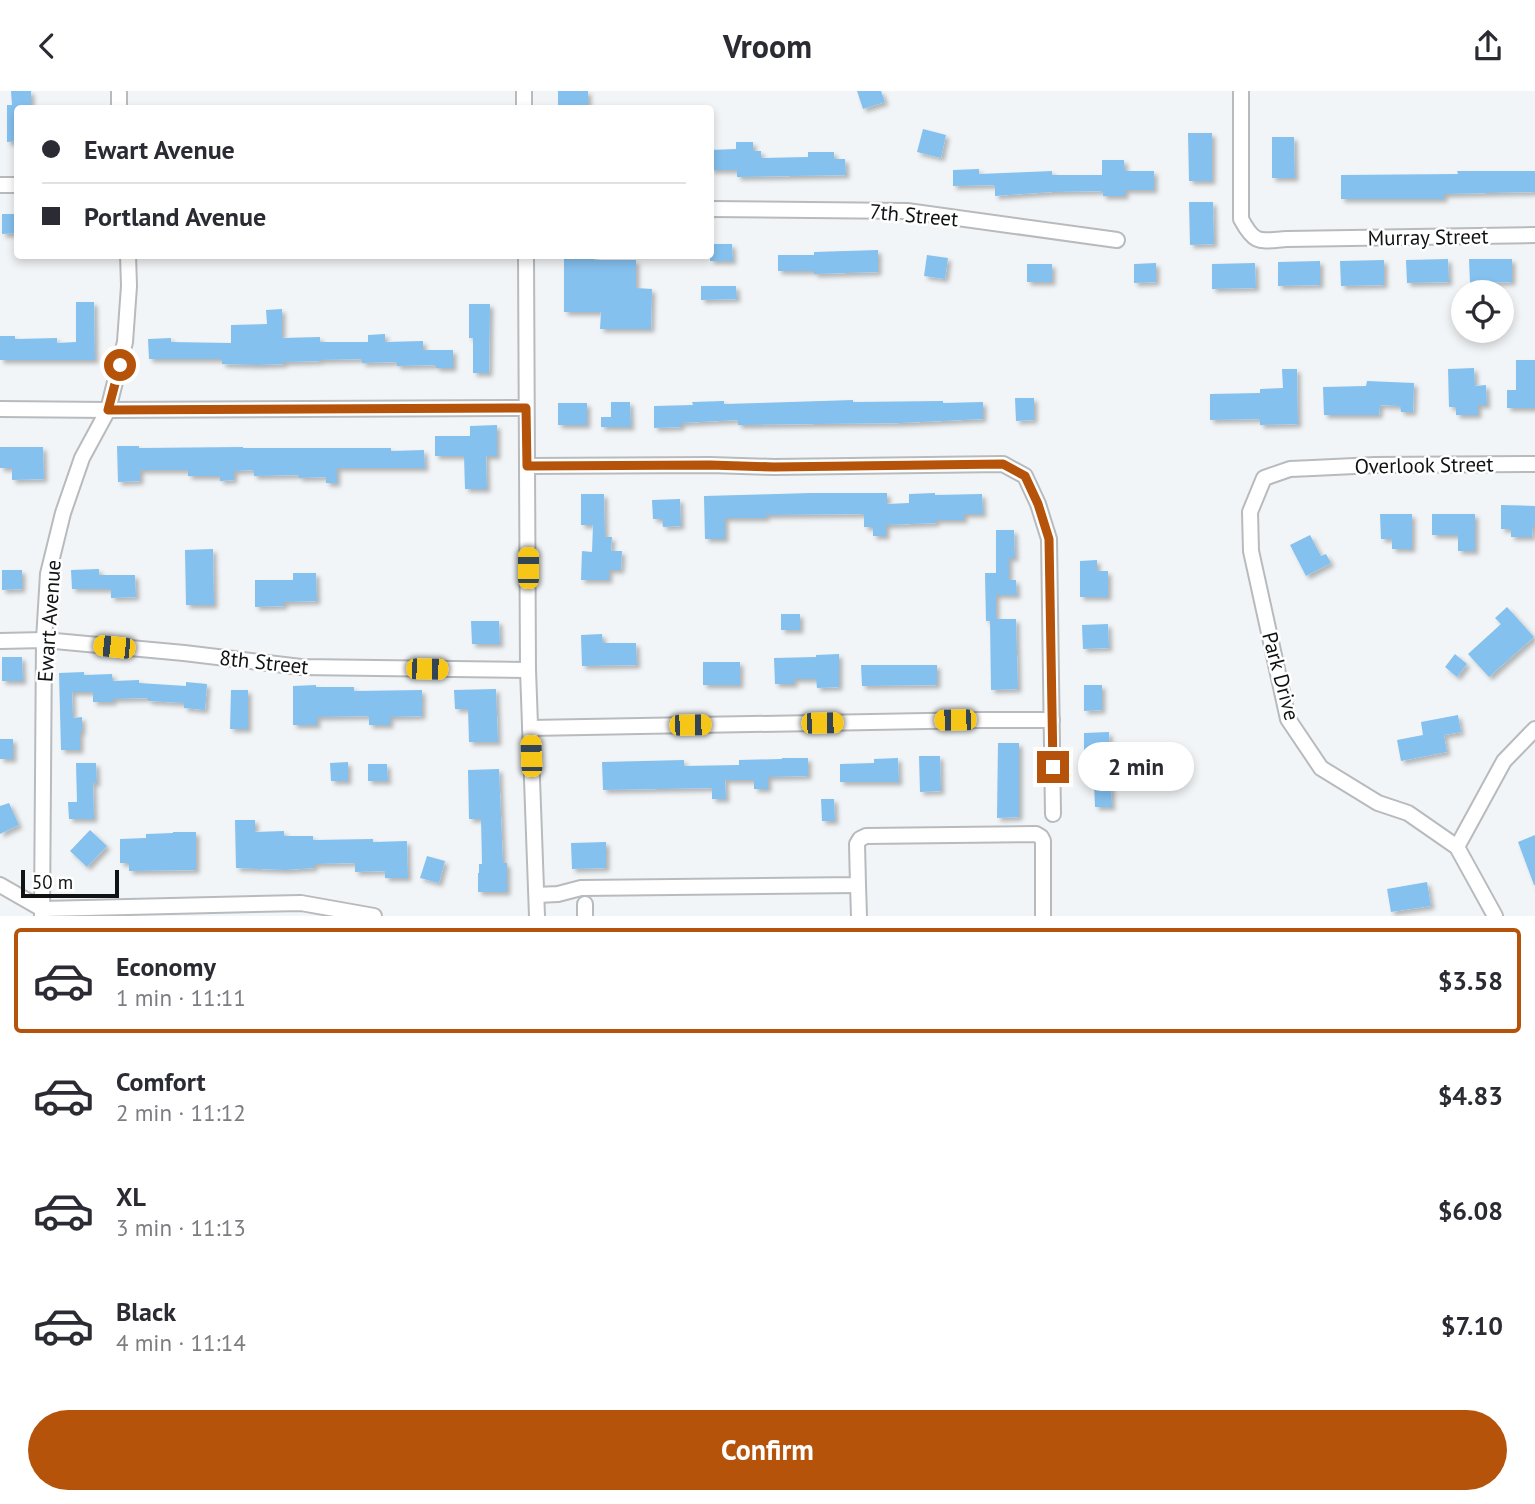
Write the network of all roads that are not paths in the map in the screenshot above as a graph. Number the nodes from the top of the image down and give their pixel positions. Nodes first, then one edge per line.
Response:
1 (1241, 91) edge
2 (714, 209) edge
3 (1535, 235) edge
4 (1117, 240) dead end
5 (128, 259) edge
6 (526, 259) edge
7 (526, 408) junction
8 (0, 409) edge
9 (108, 410) junction
10 (1535, 464) edge
11 (527, 466) junction
12 (1313, 468) joint
13 (44, 640) junction
14 (0, 641) edge
15 (528, 670) junction
16 (1052, 720) junction
17 (530, 728) junction
18 (1535, 729) edge
19 (1053, 814) dead end
20 (1457, 847) junction
21 (0, 885) edge
22 (858, 885) junction
23 (537, 895) junction
24 (42, 913) edge
25 (374, 916) edge
26 (537, 916) edge
27 (859, 916) edge
28 (1043, 916) edge
29 (1495, 916) edge

1 - 3 street, Murray Street
2 - 4 street, 7th Street
5 - 9 street, Ewart Avenue
6 - 7 street
7 - 9 street
7 - 11 street
8 - 9 street
9 - 13 street, Ewart Avenue
10 - 12 street, Overlook Street
11 - 15 street
11 - 16 street
12 - 20 street, Park Drive
13 - 14 street, 8th Street
13 - 15 street, 8th Street
13 - 24 street, Ewart Avenue
15 - 17 street
16 - 17 street
16 - 19 street
17 - 23 street
18 - 20 street
20 - 29 street, Park Drive
21 - 24 street
22 - 23 street
22 - 27 street
22 - 28 street
23 - 26 street
24 - 25 street

